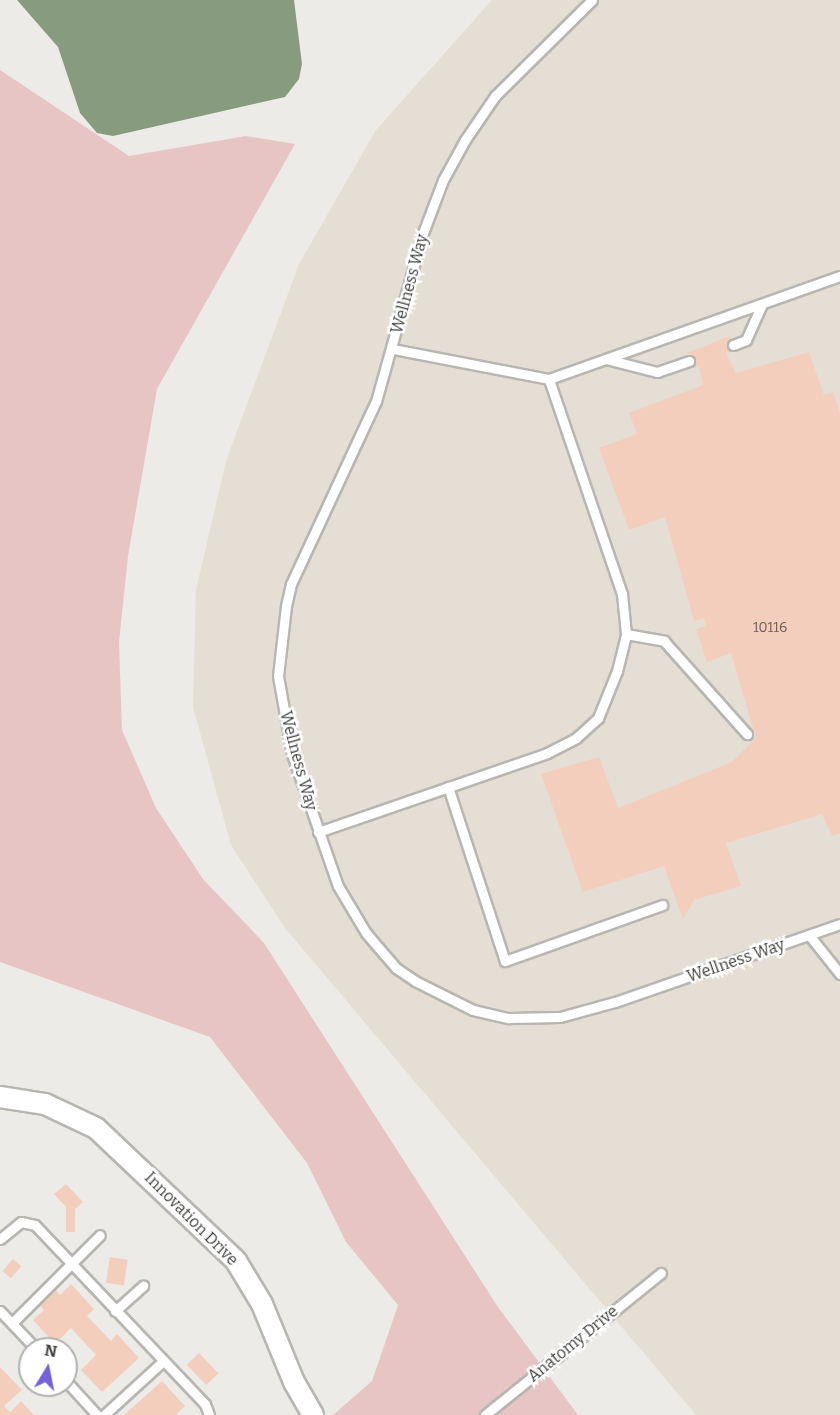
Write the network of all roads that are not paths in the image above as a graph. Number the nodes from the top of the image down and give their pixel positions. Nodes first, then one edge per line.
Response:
1 (592, 0) edge
2 (840, 276) edge
3 (762, 304) junction
4 (733, 345) dead end
5 (393, 349) junction
6 (606, 359) junction
7 (689, 361) dead end
8 (549, 379) junction
9 (626, 634) junction
10 (747, 734) dead end
11 (448, 787) junction
12 (318, 832) junction
13 (662, 905) dead end
14 (840, 924) edge
15 (809, 936) junction
16 (840, 974) edge
17 (0, 1097) edge
18 (100, 1235) dead end
19 (0, 1239) edge
20 (71, 1265) junction
21 (661, 1273) dead end
22 (142, 1286) dead end
23 (0, 1311) edge
24 (115, 1311) junction
25 (12, 1323) junction
26 (25, 1337) edge
27 (162, 1362) junction
28 (78, 1394) edge
29 (97, 1415) edge
30 (104, 1415) edge
31 (209, 1415) edge
32 (313, 1415) edge
33 (485, 1415) edge

1 - 5 lane, Wellness Way
2 - 3 lane
3 - 4 lane
3 - 6 lane
5 - 8 lane
5 - 12 lane, Wellness Way
6 - 7 lane
6 - 8 lane
8 - 9 lane
9 - 10 lane
9 - 11 lane
11 - 12 lane
11 - 13 lane
12 - 15 lane, Wellness Way
14 - 15 lane, Wellness Way
15 - 16 lane
17 - 32 street, Innovation Drive
18 - 20 lane
19 - 20 lane
20 - 24 lane
20 - 25 lane
21 - 33 lane, Anatomy Drive
22 - 24 lane
23 - 25 lane
24 - 27 lane
25 - 26 lane
27 - 30 lane
27 - 31 lane
28 - 29 lane

